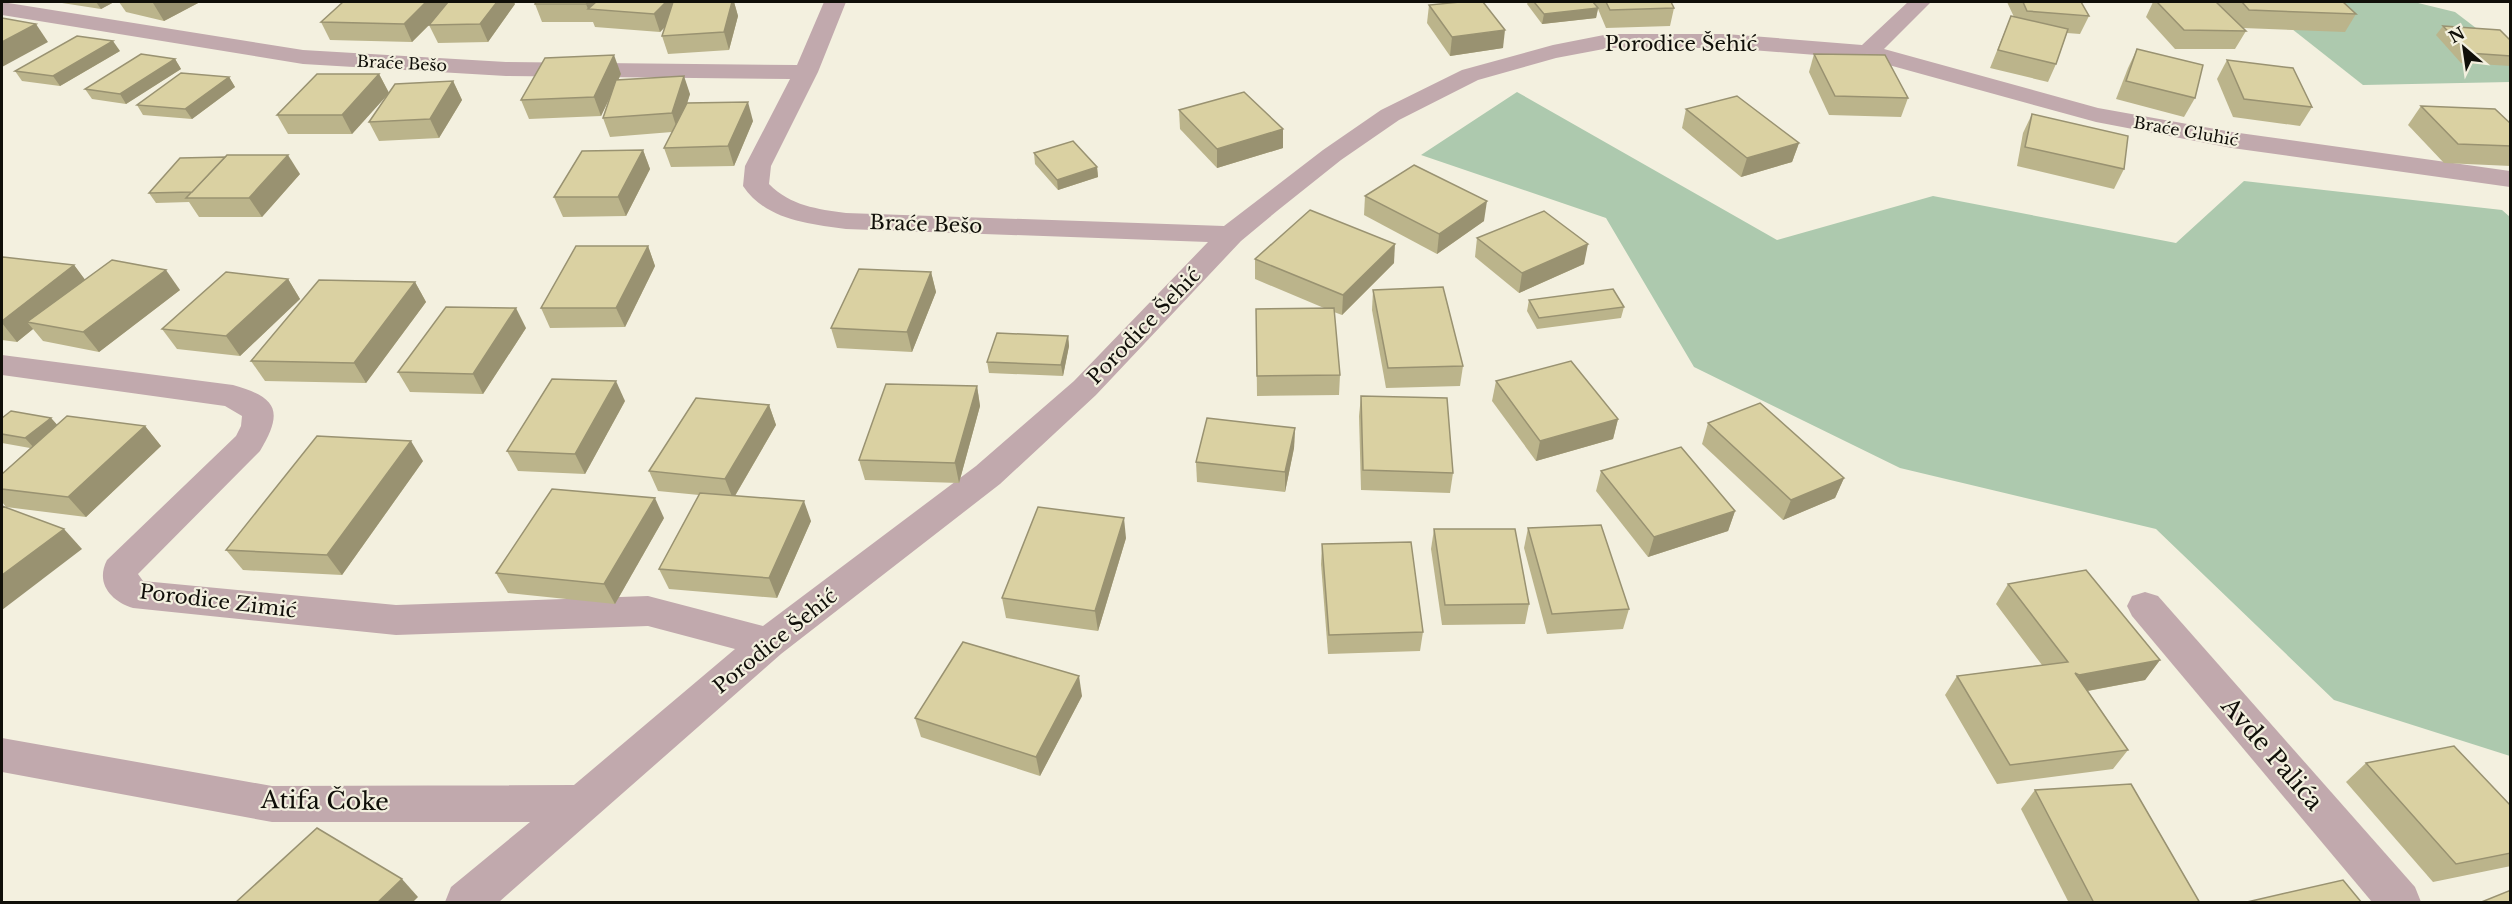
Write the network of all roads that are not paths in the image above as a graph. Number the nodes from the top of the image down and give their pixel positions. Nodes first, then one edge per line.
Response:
1 (835, 2) edge
2 (1920, 2) edge
3 (2, 8) edge
4 (1868, 52) junction
5 (806, 72) junction
6 (2511, 179) edge
7 (1232, 235) junction
8 (2, 365) edge
9 (2145, 606) dead end
10 (768, 643) junction
11 (2, 755) edge
12 (580, 803) junction
13 (467, 903) edge
14 (2399, 903) edge

1 - 5 street, Braće Bešo
2 - 4 street
3 - 5 street, Braće Bešo
4 - 6 street, Braće Gluhić
4 - 7 street, Porodice Šehić
5 - 7 street, Braće Bešo
7 - 10 street, Porodice Šehić
8 - 10 street, Porodice Zimić
9 - 14 street, Avde Palića
10 - 12 street, Porodice Šehić
11 - 12 street, Atifa Čoke
12 - 13 street, Porodice Šehić

